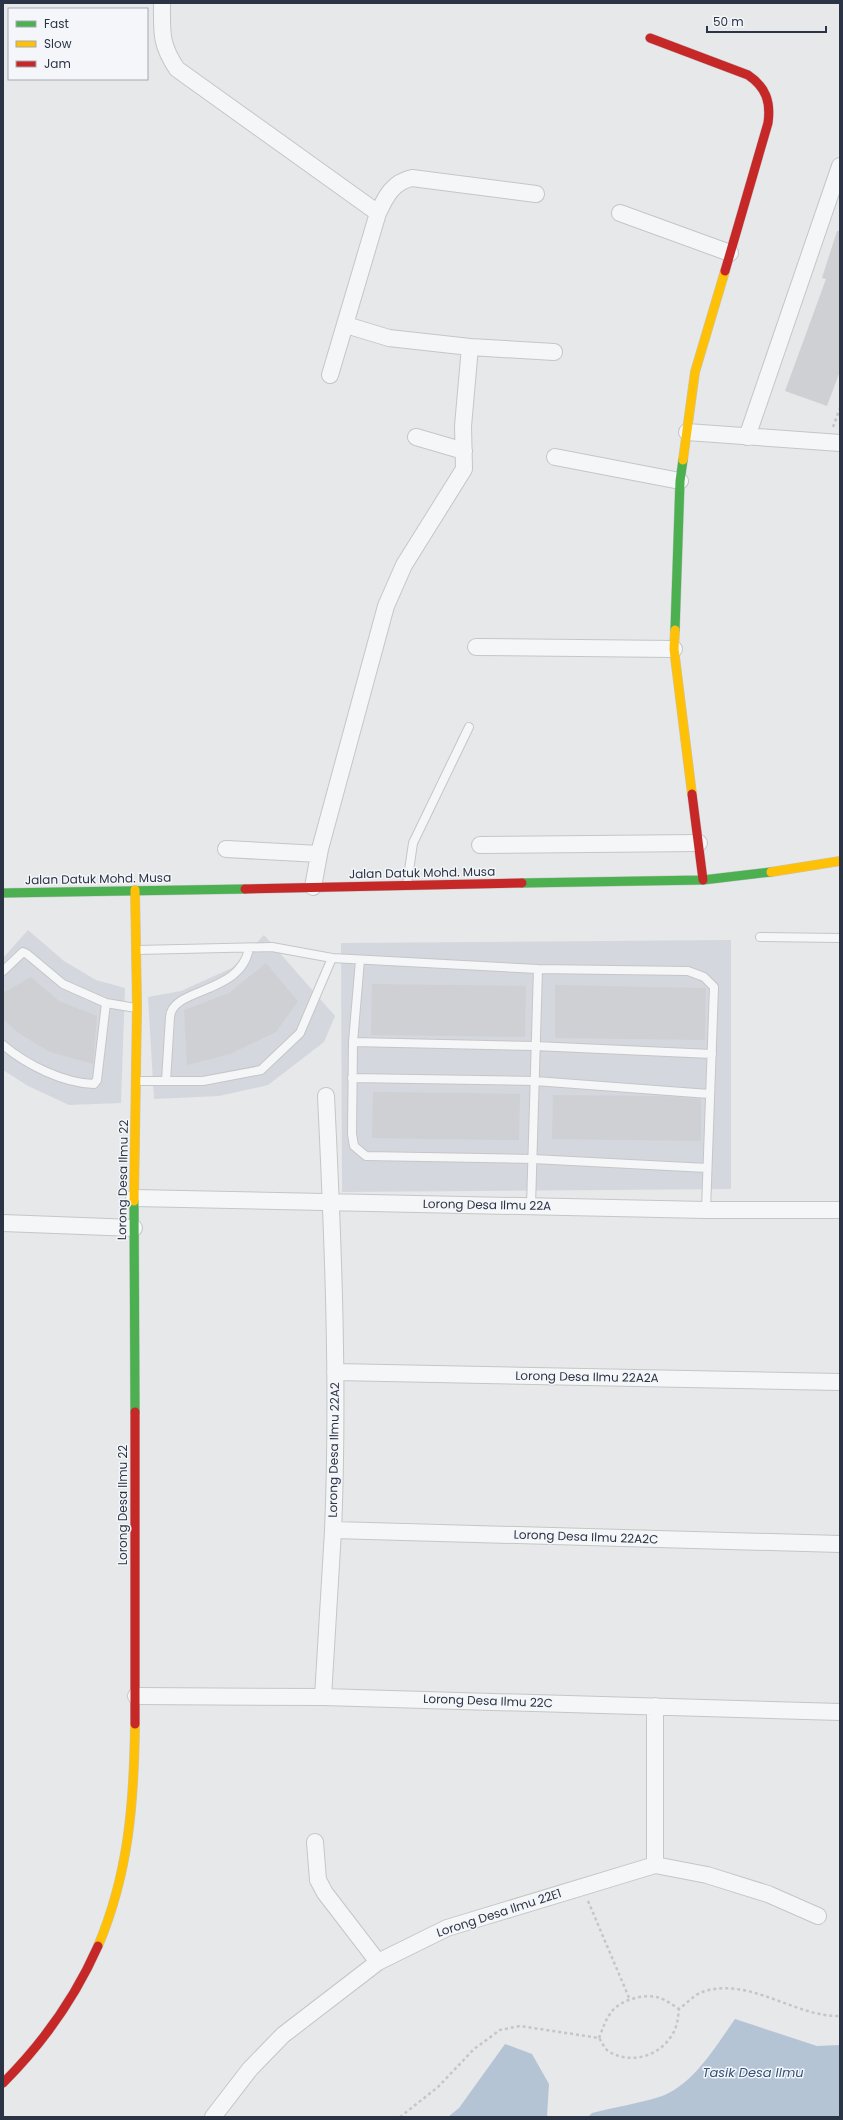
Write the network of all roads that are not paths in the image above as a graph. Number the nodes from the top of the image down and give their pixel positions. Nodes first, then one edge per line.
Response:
1 (162, 3) edge
2 (650, 38) dead end
3 (840, 166) edge
4 (536, 194) dead end
5 (378, 213) junction
6 (620, 214) dead end
7 (730, 253) junction
8 (346, 325) junction
9 (470, 347) junction
10 (554, 352) dead end
11 (330, 375) dead end
12 (686, 432) junction
13 (416, 437) dead end
14 (747, 437) junction
15 (840, 443) edge
16 (464, 451) junction
17 (555, 457) dead end
18 (680, 481) junction
19 (476, 647) dead end
20 (674, 649) junction
21 (469, 727) dead end
22 (699, 843) junction
23 (480, 845) dead end
24 (226, 849) dead end
25 (319, 854) junction
26 (840, 861) edge
27 (703, 880) junction
28 (407, 885) junction
29 (313, 887) junction
30 (135, 890) junction
31 (3, 893) edge
32 (760, 937) dead end
33 (840, 938) edge
34 (249, 948) junction
35 (137, 950) junction
36 (332, 958) junction
37 (360, 960) junction
38 (538, 969) junction
39 (3, 970) edge
40 (106, 1003) junction
41 (137, 1008) junction
42 (353, 1042) junction
43 (3, 1045) edge
44 (535, 1046) junction
45 (712, 1054) junction
46 (352, 1078) junction
47 (136, 1081) junction
48 (166, 1081) junction
49 (535, 1081) junction
50 (709, 1094) junction
51 (326, 1096) dead end
52 (533, 1159) junction
53 (707, 1168) junction
54 (134, 1198) junction
55 (331, 1203) junction
56 (531, 1206) junction
57 (706, 1210) junction
58 (840, 1210) edge
59 (3, 1223) edge
60 (134, 1228) junction
61 (335, 1372) junction
62 (840, 1382) edge
63 (333, 1530) junction
64 (840, 1544) edge
65 (136, 1696) junction
66 (323, 1697) junction
67 (655, 1706) junction
68 (840, 1712) edge
69 (315, 1842) dead end
70 (655, 1865) junction
71 (818, 1916) dead end
72 (378, 1962) junction
73 (3, 2083) edge
74 (213, 2117) edge

1 - 5 street
2 - 7 street
3 - 14 street
4 - 5 street
5 - 8 street
6 - 7 street
7 - 12 street
8 - 9 street
8 - 11 street
9 - 10 street
9 - 16 street
12 - 14 street
12 - 18 street
13 - 16 street
14 - 15 street
16 - 25 street
17 - 18 street
18 - 20 street
19 - 20 street
20 - 22 street
21 - 28 lane
22 - 23 street
22 - 27 street
24 - 25 street
25 - 29 street
26 - 27 street, Jalan Datuk Mohd. Musa
27 - 28 street, Jalan Datuk Mohd. Musa
28 - 29 street, Jalan Datuk Mohd. Musa
29 - 30 street, Jalan Datuk Mohd. Musa
30 - 31 street, Jalan Datuk Mohd. Musa
30 - 35 street, Lorong Desa Ilmu 22
32 - 33 lane
34 - 35 lane
34 - 36 lane
34 - 48 lane
35 - 41 street, Lorong Desa Ilmu 22
36 - 37 lane
36 - 48 lane
37 - 38 lane
37 - 42 lane
38 - 44 lane
38 - 45 lane
39 - 40 lane
40 - 41 lane
40 - 43 lane
41 - 47 street, Lorong Desa Ilmu 22
42 - 44 lane
42 - 46 lane
44 - 45 lane
44 - 49 lane
45 - 50 lane
46 - 49 lane
46 - 52 lane
47 - 48 lane
47 - 54 street, Lorong Desa Ilmu 22
49 - 50 lane
49 - 52 lane
50 - 53 lane
51 - 55 street, Lorong Desa Ilmu 22A2
52 - 53 lane
52 - 56 lane
53 - 57 lane
54 - 55 street, Lorong Desa Ilmu 22A
54 - 60 street, Lorong Desa Ilmu 22
55 - 56 street, Lorong Desa Ilmu 22A
55 - 61 street, Lorong Desa Ilmu 22A2
56 - 57 street, Lorong Desa Ilmu 22A
57 - 58 street, Lorong Desa Ilmu 22A
59 - 60 street
60 - 65 street, Lorong Desa Ilmu 22
61 - 62 street, Lorong Desa Ilmu 22A2A
61 - 63 street, Lorong Desa Ilmu 22A2
63 - 64 street, Lorong Desa Ilmu 22A2C
63 - 66 street, Lorong Desa Ilmu 22A2
65 - 66 street, Lorong Desa Ilmu 22C
65 - 73 street, Lorong Desa Ilmu 22
66 - 67 street, Lorong Desa Ilmu 22C
67 - 68 street, Lorong Desa Ilmu 22C
67 - 70 street
69 - 72 street
70 - 71 street, Lorong Desa Ilmu 22E1
70 - 72 street, Lorong Desa Ilmu 22E1
72 - 74 street, Lorong Desa Ilmu 22E1

